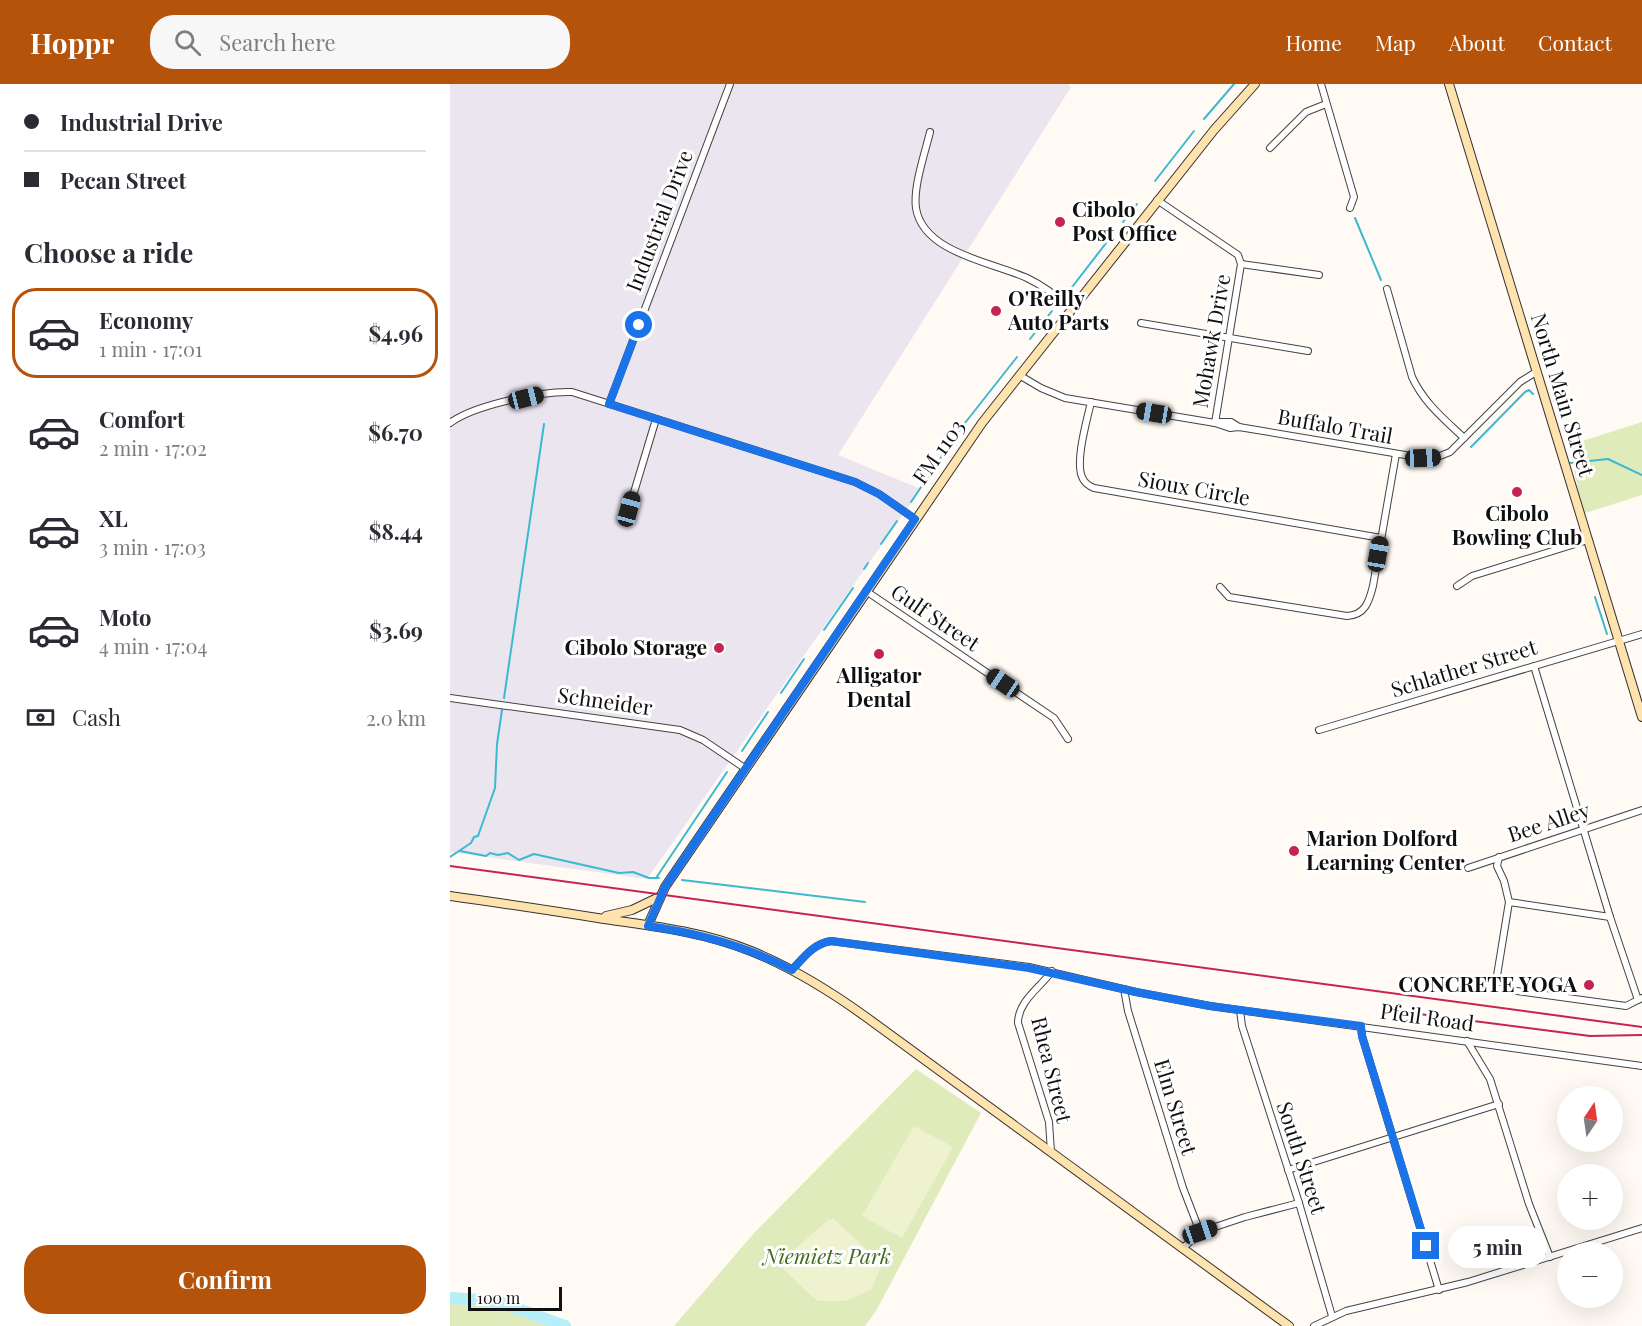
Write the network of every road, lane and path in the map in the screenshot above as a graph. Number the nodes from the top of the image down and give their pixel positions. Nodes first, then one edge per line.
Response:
1 (730, 84) edge
2 (1255, 84) edge
3 (1321, 84) edge
4 (1449, 84) edge
5 (1326, 104) junction
6 (930, 132) dead end
7 (1270, 148) dead end
8 (1157, 200) junction
9 (1350, 208) dead end
10 (1241, 264) junction
11 (1319, 275) dead end
12 (1387, 290) dead end
13 (1072, 309) junction
14 (1141, 322) dead end
15 (1228, 339) junction
16 (1308, 351) dead end
17 (1536, 372) junction
18 (1019, 375) junction
19 (1091, 402) junction
20 (609, 404) junction
21 (656, 419) junction
22 (450, 423) edge
23 (1215, 423) junction
24 (1464, 438) junction
25 (1396, 454) junction
26 (629, 509) dead end
27 (915, 519) junction
28 (1381, 538) junction
29 (1588, 540) junction
30 (1457, 586) dead end
31 (1220, 587) dead end
32 (866, 591) junction
33 (1642, 634) edge
34 (1618, 640) junction
35 (1534, 666) junction
36 (450, 698) edge
37 (1642, 717) edge
38 (1319, 730) dead end
39 (1068, 739) dead end
40 (746, 768) junction
41 (1642, 810) edge
42 (1583, 829) junction
43 (1499, 857) junction
44 (1468, 868) dead end
45 (450, 896) edge
46 (659, 897) junction
47 (1509, 902) junction
48 (1610, 917) junction
49 (596, 918) junction
50 (648, 926) junction
51 (792, 970) junction
52 (1052, 972) junction
53 (1124, 989) junction
54 (1640, 999) edge
55 (1240, 1010) junction
56 (1361, 1026) junction
57 (1467, 1041) junction
58 (1642, 1066) edge
59 (1499, 1104) junction
60 (1393, 1136) junction
61 (1051, 1152) junction
62 (1288, 1170) junction
63 (1299, 1203) junction
64 (1642, 1228) edge
65 (1200, 1232) junction
66 (1182, 1249) junction
67 (1550, 1257) junction
68 (1439, 1290) junction
69 (1332, 1317) junction
70 (1289, 1326) edge
71 (1314, 1326) edge

1 - 20 street, Industrial Drive
2 - 8 main road, FM 1103 / FM 1103
3 - 5 street
4 - 17 main road, North Main Street
5 - 7 street
5 - 9 street
6 - 13 street
8 - 10 street, Mohawk Drive
8 - 13 main road, FM 1103 / FM 1103
10 - 11 street
10 - 15 street, Mohawk Drive
12 - 24 street
13 - 18 main road, FM 1103 / FM 1103
14 - 15 street
15 - 16 street
15 - 23 street, Mohawk Drive
17 - 24 street, Buffalo Trail
17 - 29 main road, North Main Street
18 - 19 street, Buffalo Trail
18 - 27 main road, FM 1103 / FM 1103
19 - 23 street, Buffalo Trail
19 - 28 street, Sioux Circle
20 - 21 street
20 - 22 street
21 - 26 street
21 - 27 street
23 - 25 street, Buffalo Trail
24 - 25 street, Buffalo Trail
25 - 28 street
27 - 32 main road, FM 1103 / FM 1103
28 - 31 street
29 - 30 street
29 - 34 main road, North Main Street
32 - 39 street, Gulf Street
32 - 40 main road, FM 1103 / FM 1103
33 - 34 street, Schlather Street
34 - 35 street, Schlather Street
34 - 37 main road, North Main Street
35 - 38 street, Schlather Street
35 - 42 street
36 - 40 street, Schneider
40 - 46 main road, FM 1103 / FM 1103
41 - 42 street, Bee Alley
42 - 43 street, Bee Alley
42 - 48 street
43 - 44 street, Bee Alley
43 - 47 street
45 - 49 main road
46 - 49 main road
46 - 50 main road, FM 1103 / FM 1103
47 - 48 street
47 - 54 street
48 - 54 street
49 - 50 main road
50 - 51 main road
51 - 52 street, Pfeil Road
51 - 61 main road
52 - 53 street, Pfeil Road
52 - 61 street, Rhea Street
53 - 55 street, Pfeil Road
53 - 65 street, Elm Street
55 - 56 street, Pfeil Road
55 - 62 street, South Street
56 - 57 street, Pfeil Road
56 - 60 street
57 - 58 street, Pfeil Road
57 - 59 street
59 - 60 street
59 - 67 street
60 - 62 street
60 - 68 street
61 - 66 main road
62 - 63 street, South Street
63 - 65 street
63 - 69 street, South Street
64 - 67 street
65 - 66 street
66 - 70 main road
67 - 68 street
68 - 69 street
69 - 71 street

